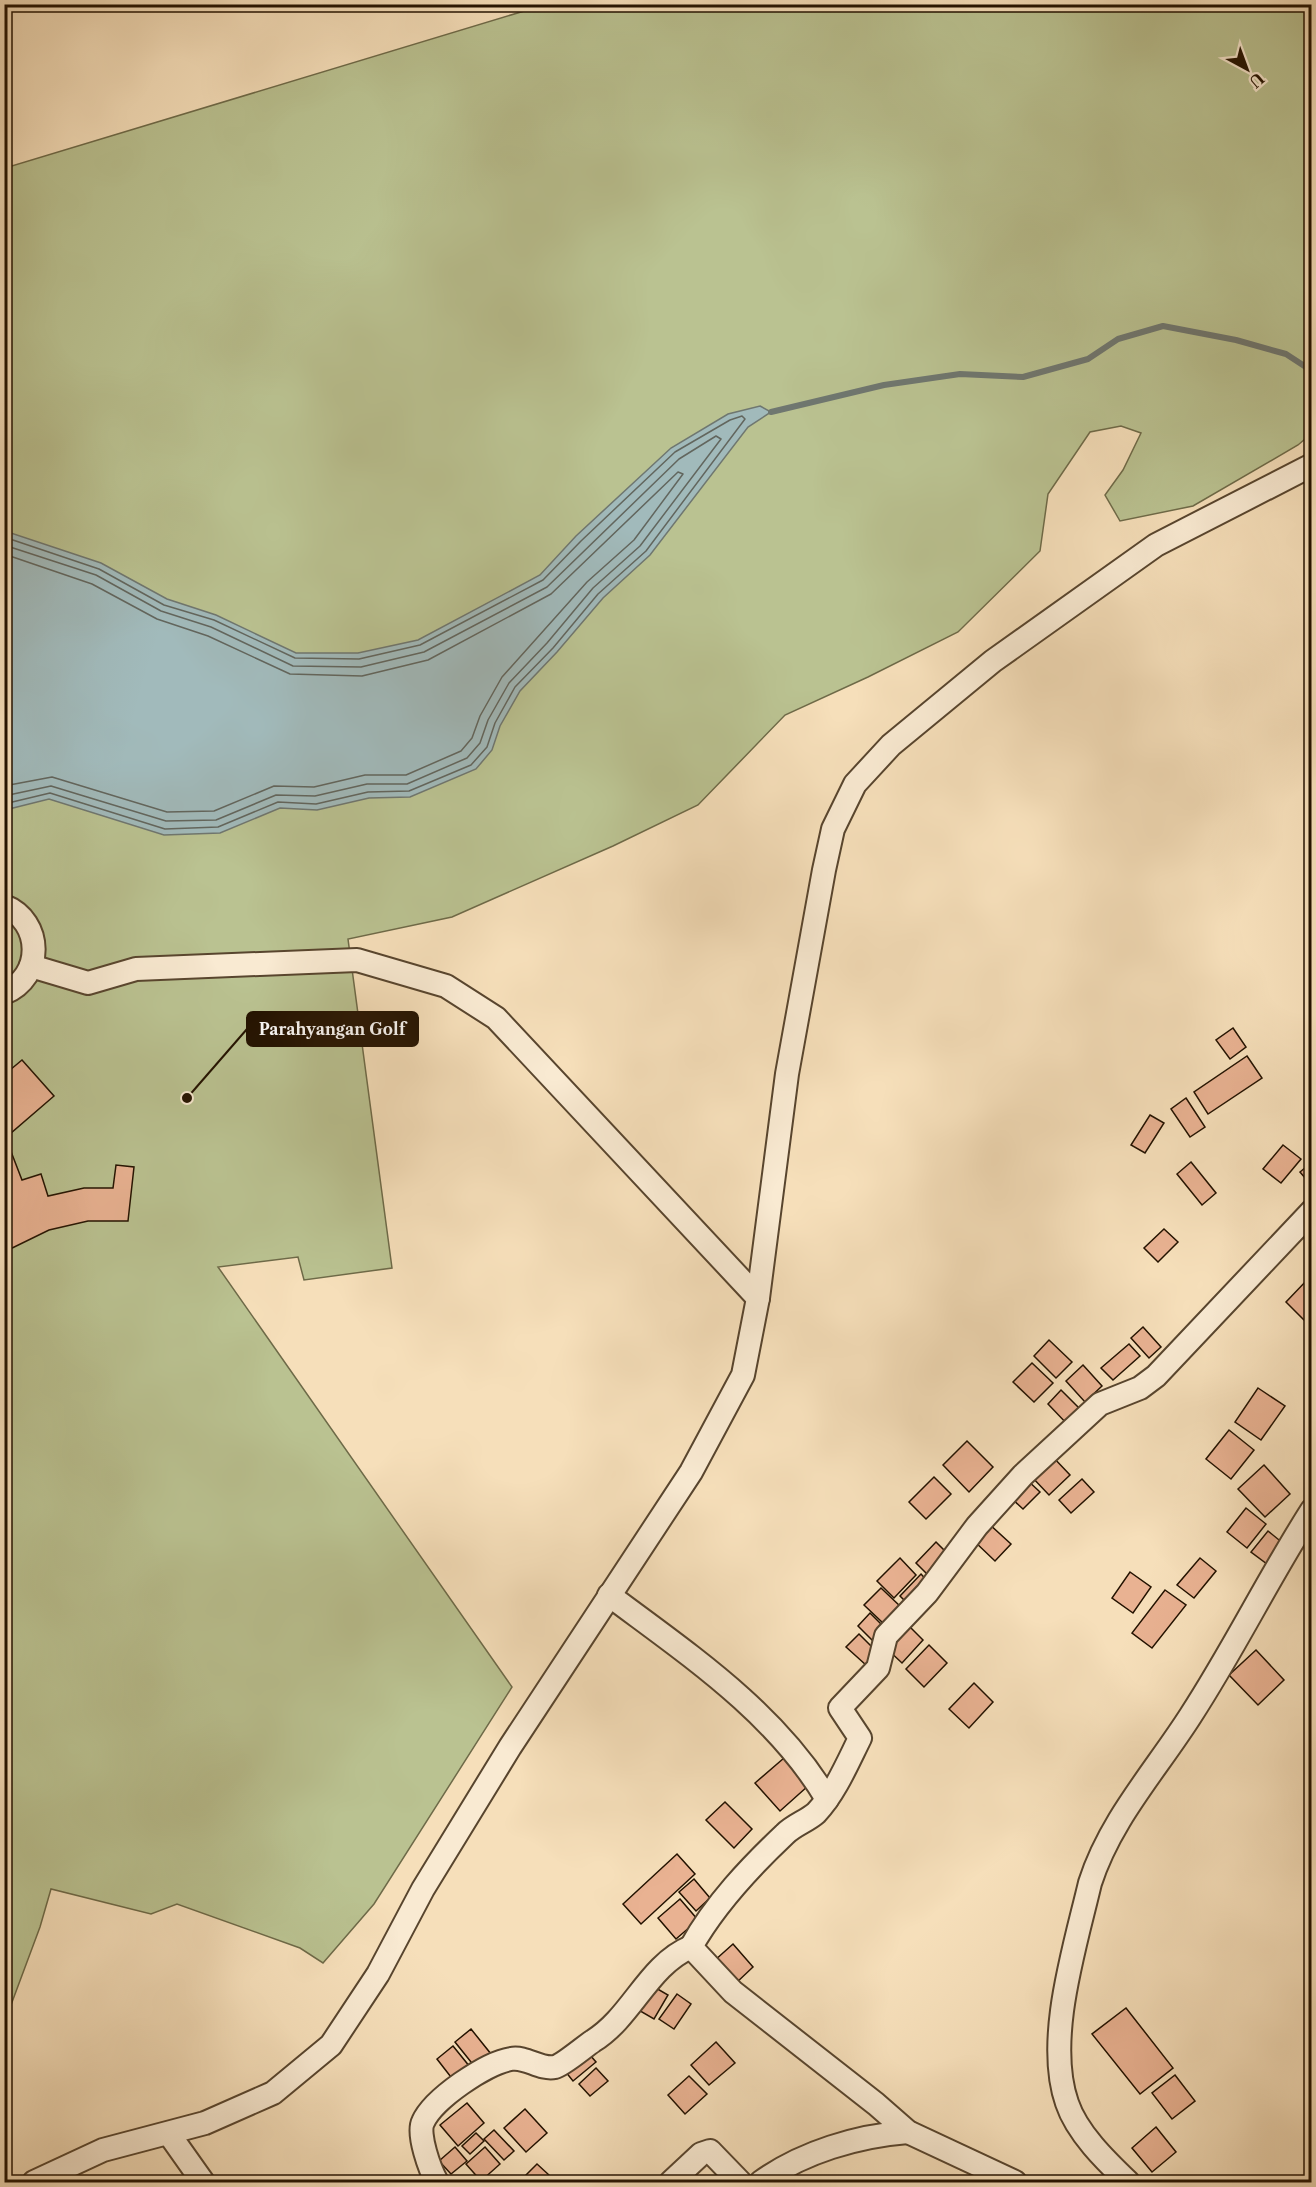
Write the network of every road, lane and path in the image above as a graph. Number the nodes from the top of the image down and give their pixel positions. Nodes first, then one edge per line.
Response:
1 (1311, 465) edge
2 (4, 906) edge
3 (31, 966) junction
4 (4, 993) edge
5 (1311, 1211) edge
6 (758, 1298) junction
7 (1311, 1510) edge
8 (609, 1595) junction
9 (827, 1799) junction
10 (691, 1947) junction
11 (908, 2132) junction
12 (169, 2134) junction
13 (34, 2182) edge
14 (203, 2182) edge
15 (436, 2182) edge
16 (671, 2182) edge
17 (740, 2182) edge
18 (761, 2182) edge
19 (1015, 2182) edge
20 (1128, 2182) edge

1 - 6 street
2 - 3 street
3 - 4 street
3 - 6 street
5 - 9 street
6 - 8 street
7 - 20 street
8 - 9 street
8 - 12 street
9 - 10 street
10 - 11 street
10 - 15 street
11 - 18 street
11 - 19 street
12 - 13 street
12 - 14 street
16 - 17 street

